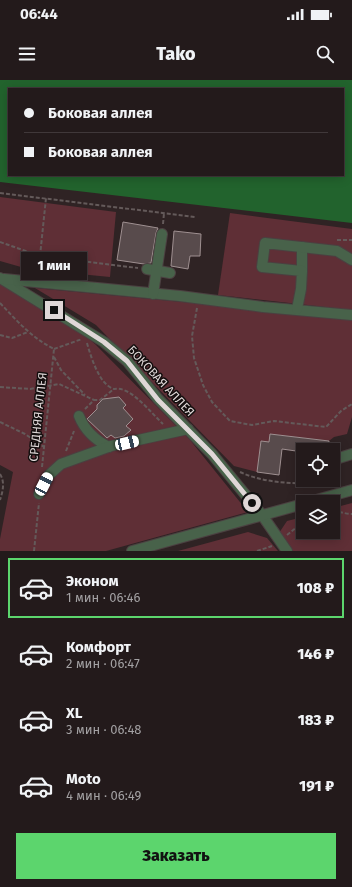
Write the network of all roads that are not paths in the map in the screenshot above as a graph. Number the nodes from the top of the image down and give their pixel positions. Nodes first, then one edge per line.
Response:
1 (162, 234) dead end
2 (302, 247) junction
3 (352, 260) edge
4 (152, 270) junction
5 (302, 271) junction
6 (170, 273) dead end
7 (1, 278) edge
8 (153, 294) junction
9 (297, 309) junction
10 (351, 314) edge
11 (79, 416) dead end
12 (188, 429) junction
13 (109, 447) junction
14 (352, 454) edge
15 (340, 458) dead end
16 (352, 490) edge
17 (39, 494) road end
18 (334, 495) edge
19 (296, 506) edge
20 (262, 515) junction
21 (132, 551) edge
22 (287, 551) edge

1 - 4 street
2 - 3 street
2 - 5 street
2 - 5 street
4 - 6 street
4 - 8 street
5 - 9 street
7 - 8 street
7 - 12 street, БОКОВАЯ АЛЛЕЯ
8 - 9 street
9 - 10 street
11 - 13 street
12 - 13 street
12 - 20 street, БОКОВАЯ АЛЛЕЯ
13 - 17 street
14 - 15 street
16 - 18 street
19 - 20 street
20 - 21 street
20 - 22 street, БОКОВАЯ АЛЛЕЯ

